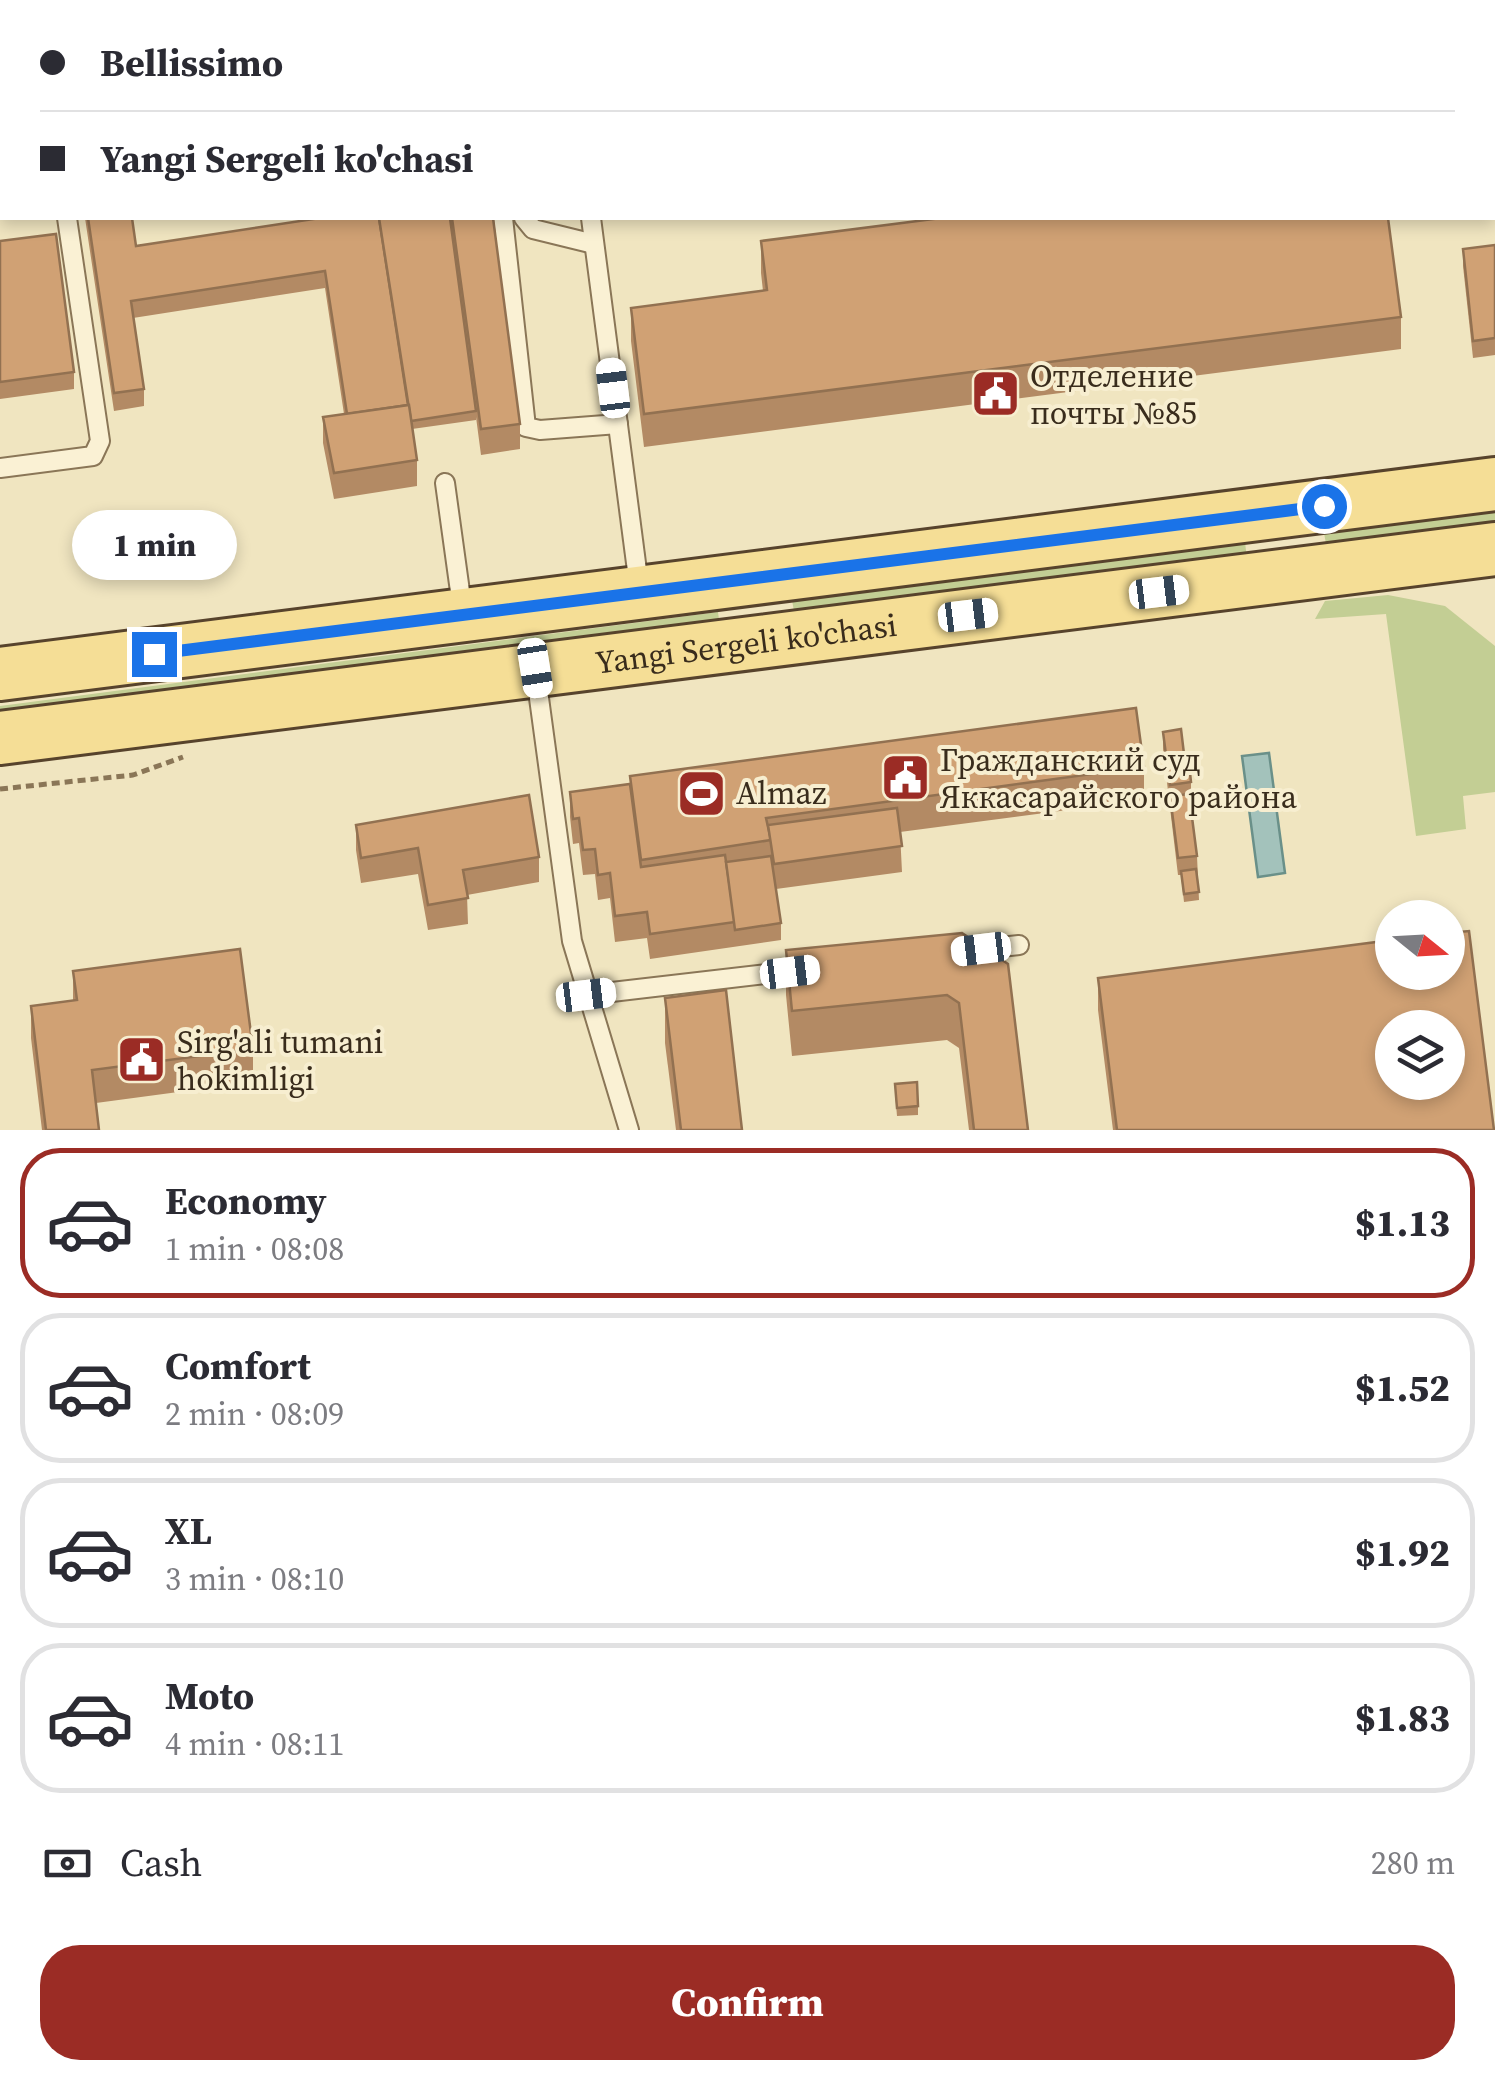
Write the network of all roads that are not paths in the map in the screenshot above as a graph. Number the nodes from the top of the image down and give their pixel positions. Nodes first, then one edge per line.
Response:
1 (67, 220) edge
2 (503, 220) edge
3 (526, 220) edge
4 (591, 220) edge
5 (594, 244) junction
6 (618, 424) junction
7 (0, 468) edge
8 (445, 484) dead end
9 (1495, 484) edge
10 (1290, 510) junction
11 (1495, 549) edge
12 (1298, 574) junction
13 (724, 581) junction
14 (640, 592) junction
15 (464, 614) junction
16 (732, 644) junction
17 (535, 668) junction
18 (0, 674) edge
19 (0, 738) edge
20 (1019, 945) dead end
21 (943, 954) edge
22 (828, 967) edge
23 (586, 995) junction
24 (629, 1130) edge

1 - 7 lane
2 - 6 lane
3 - 5 lane
4 - 5 lane
5 - 6 lane
6 - 14 lane
8 - 15 lane
9 - 10 main road, Yangi Sergeli ko'chasi
10 - 12 main road
10 - 13 main road, Yangi Sergeli ko'chasi
11 - 12 main road, Yangi Sergeli ko'chasi
12 - 16 main road, Yangi Sergeli ko'chasi
13 - 14 main road, Yangi Sergeli ko'chasi
13 - 16 main road
14 - 15 main road, Yangi Sergeli ko'chasi
15 - 18 main road, Yangi Sergeli ko'chasi
16 - 17 main road, Yangi Sergeli ko'chasi
17 - 19 main road, Yangi Sergeli ko'chasi
17 - 23 lane
20 - 21 lane
22 - 23 lane
23 - 24 lane

